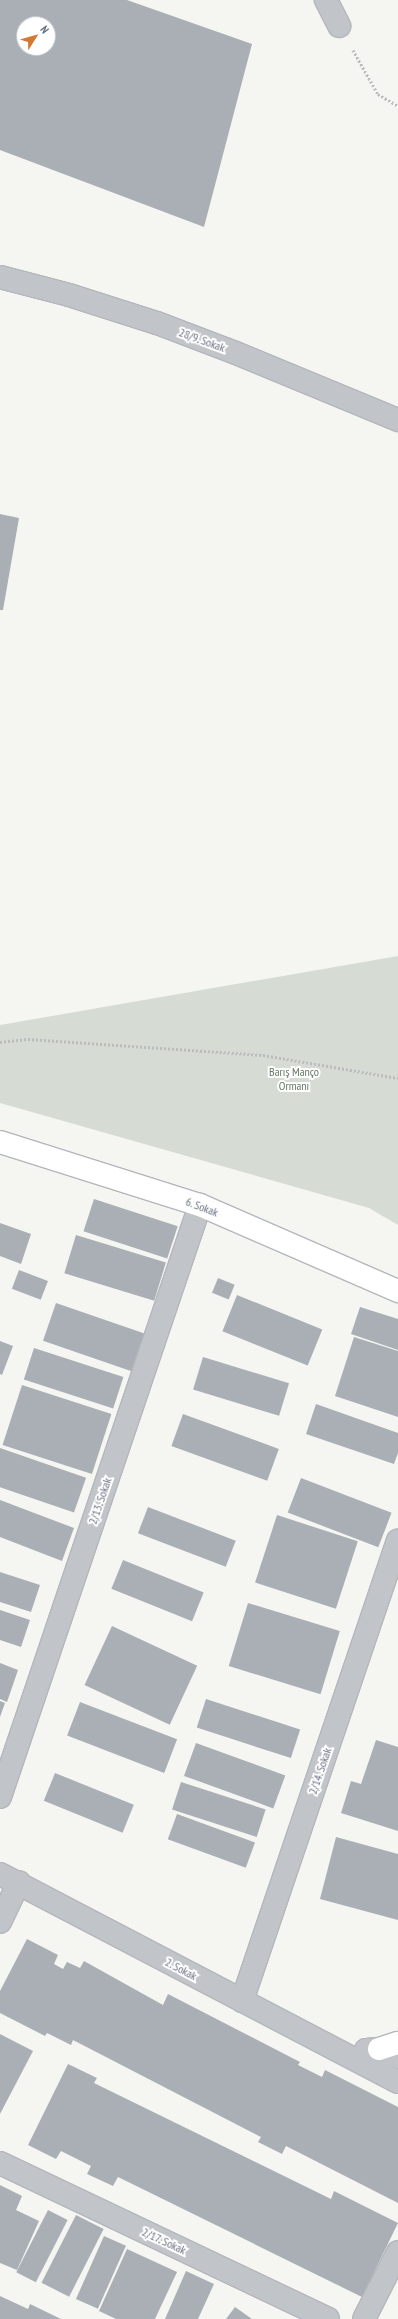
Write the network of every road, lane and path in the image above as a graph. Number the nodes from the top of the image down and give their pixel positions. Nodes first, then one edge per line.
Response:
1 (326, 0) edge
2 (339, 26) joint
3 (398, 106) edge
4 (0, 277) edge
5 (398, 420) edge
6 (0, 1042) edge
7 (398, 1078) edge
8 (0, 1142) edge
9 (200, 1205) junction
10 (398, 1291) edge
11 (398, 1540) edge
12 (0, 1797) edge
13 (9, 1878) edge
14 (0, 1922) edge
15 (242, 2001) junction
16 (392, 2049) edge
17 (345, 2053) junction
18 (398, 2082) edge
19 (0, 2163) edge
20 (398, 2252) edge
21 (328, 2319) edge
22 (364, 2319) edge

1 - 2 street
2 - 3 path
4 - 5 street, 28/9. Sokak
6 - 7 path
8 - 9 main road, 6. Sokak
9 - 10 main road, 6. Sokak
9 - 12 street, 2/13. Sokak
11 - 15 street, 2/14. Sokak
13 - 14 street
13 - 15 street, 2. Sokak
15 - 17 street, 2. Sokak
16 - 17 street
17 - 18 street, 2. Sokak
19 - 21 street, 2/17. Sokak
20 - 22 street

